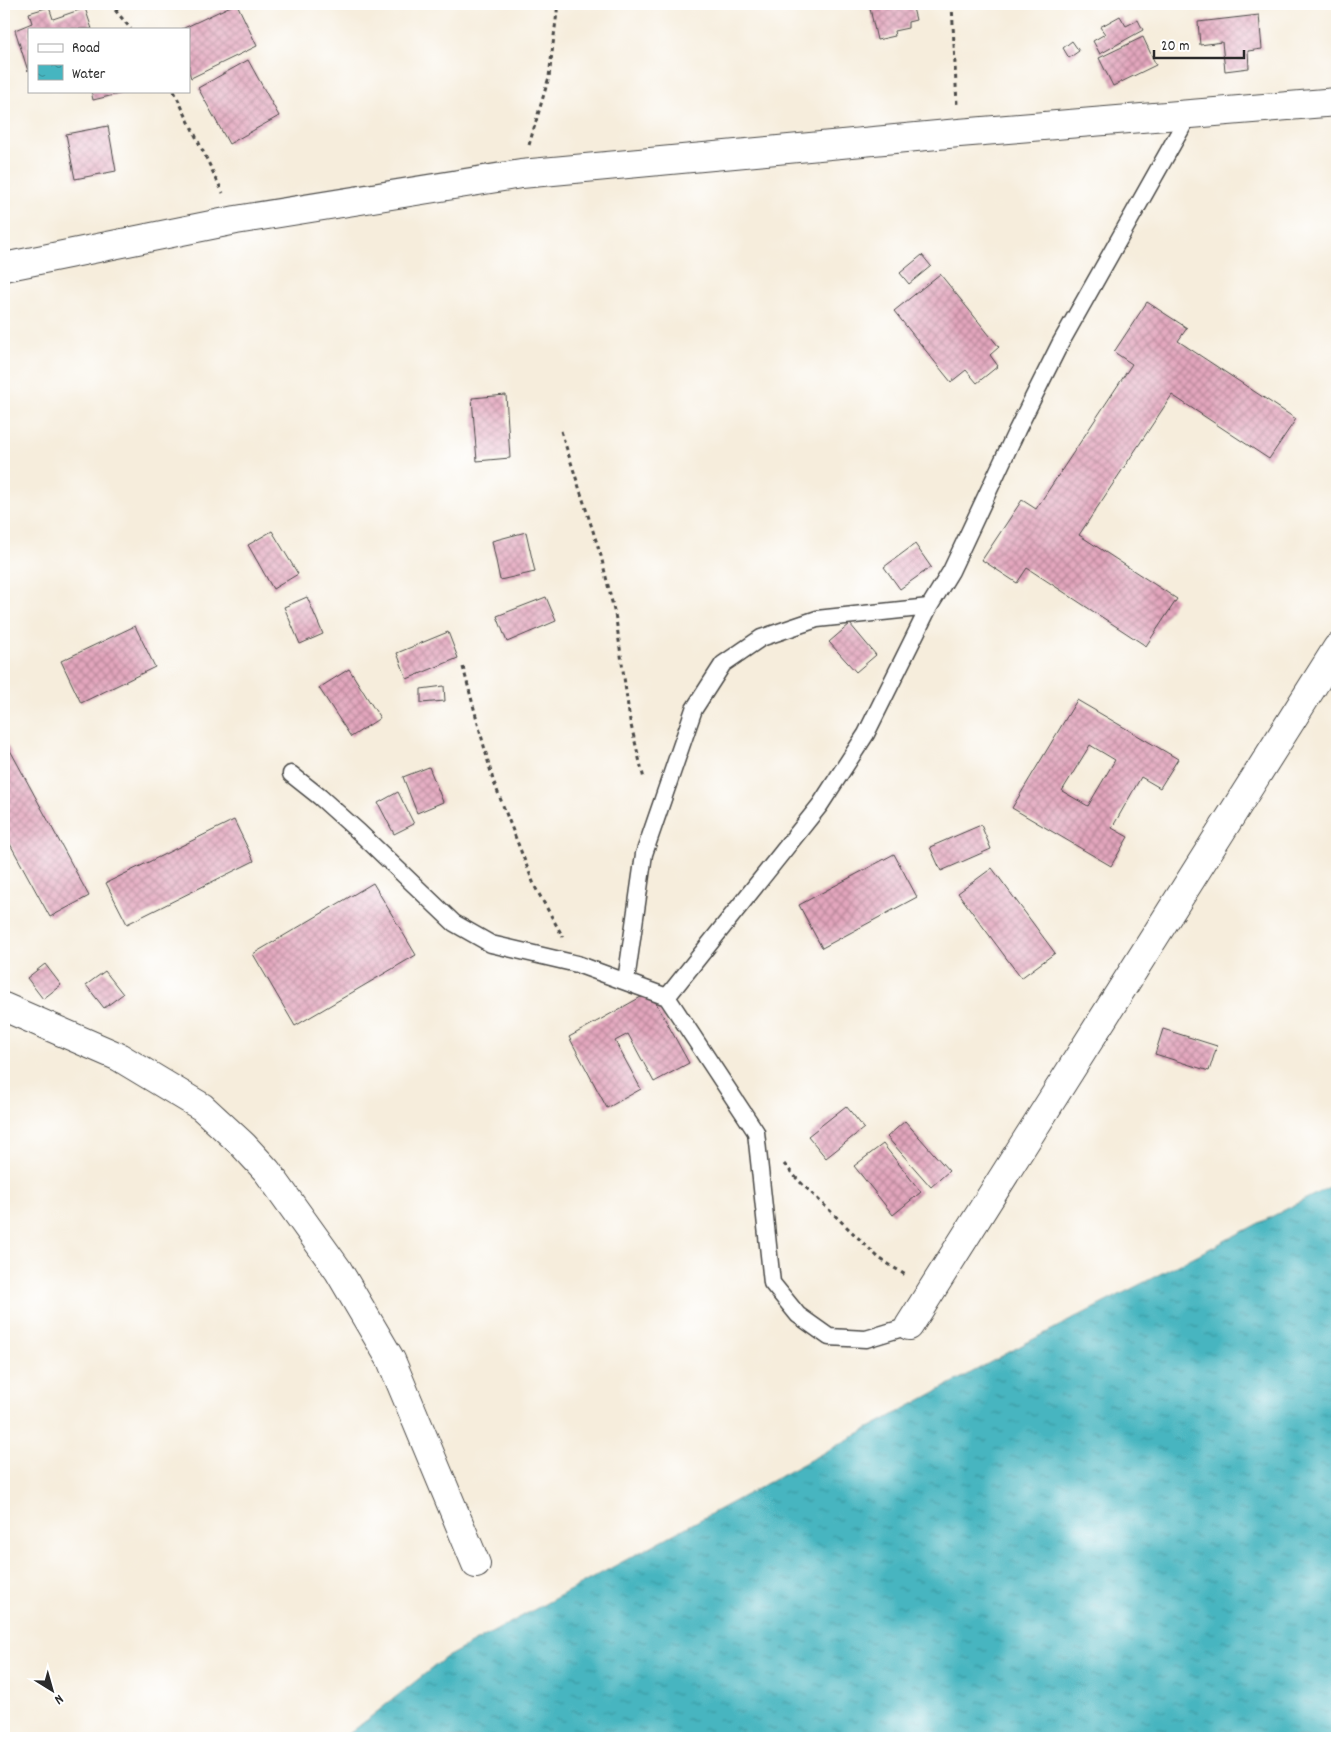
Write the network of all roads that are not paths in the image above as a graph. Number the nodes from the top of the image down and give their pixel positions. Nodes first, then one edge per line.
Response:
1 (1337, 102) edge
2 (1189, 115) junction
3 (4, 267) edge
4 (929, 607) junction
5 (1337, 648) edge
6 (291, 774) dead end
7 (626, 981) junction
8 (667, 997) junction
9 (4, 1007) edge
10 (909, 1326) joint
11 (476, 1564) dead end

1 - 2 street
2 - 3 street
2 - 4 lane
4 - 7 lane
4 - 8 lane
5 - 10 street
6 - 7 lane
7 - 8 lane
8 - 10 lane
9 - 11 street

